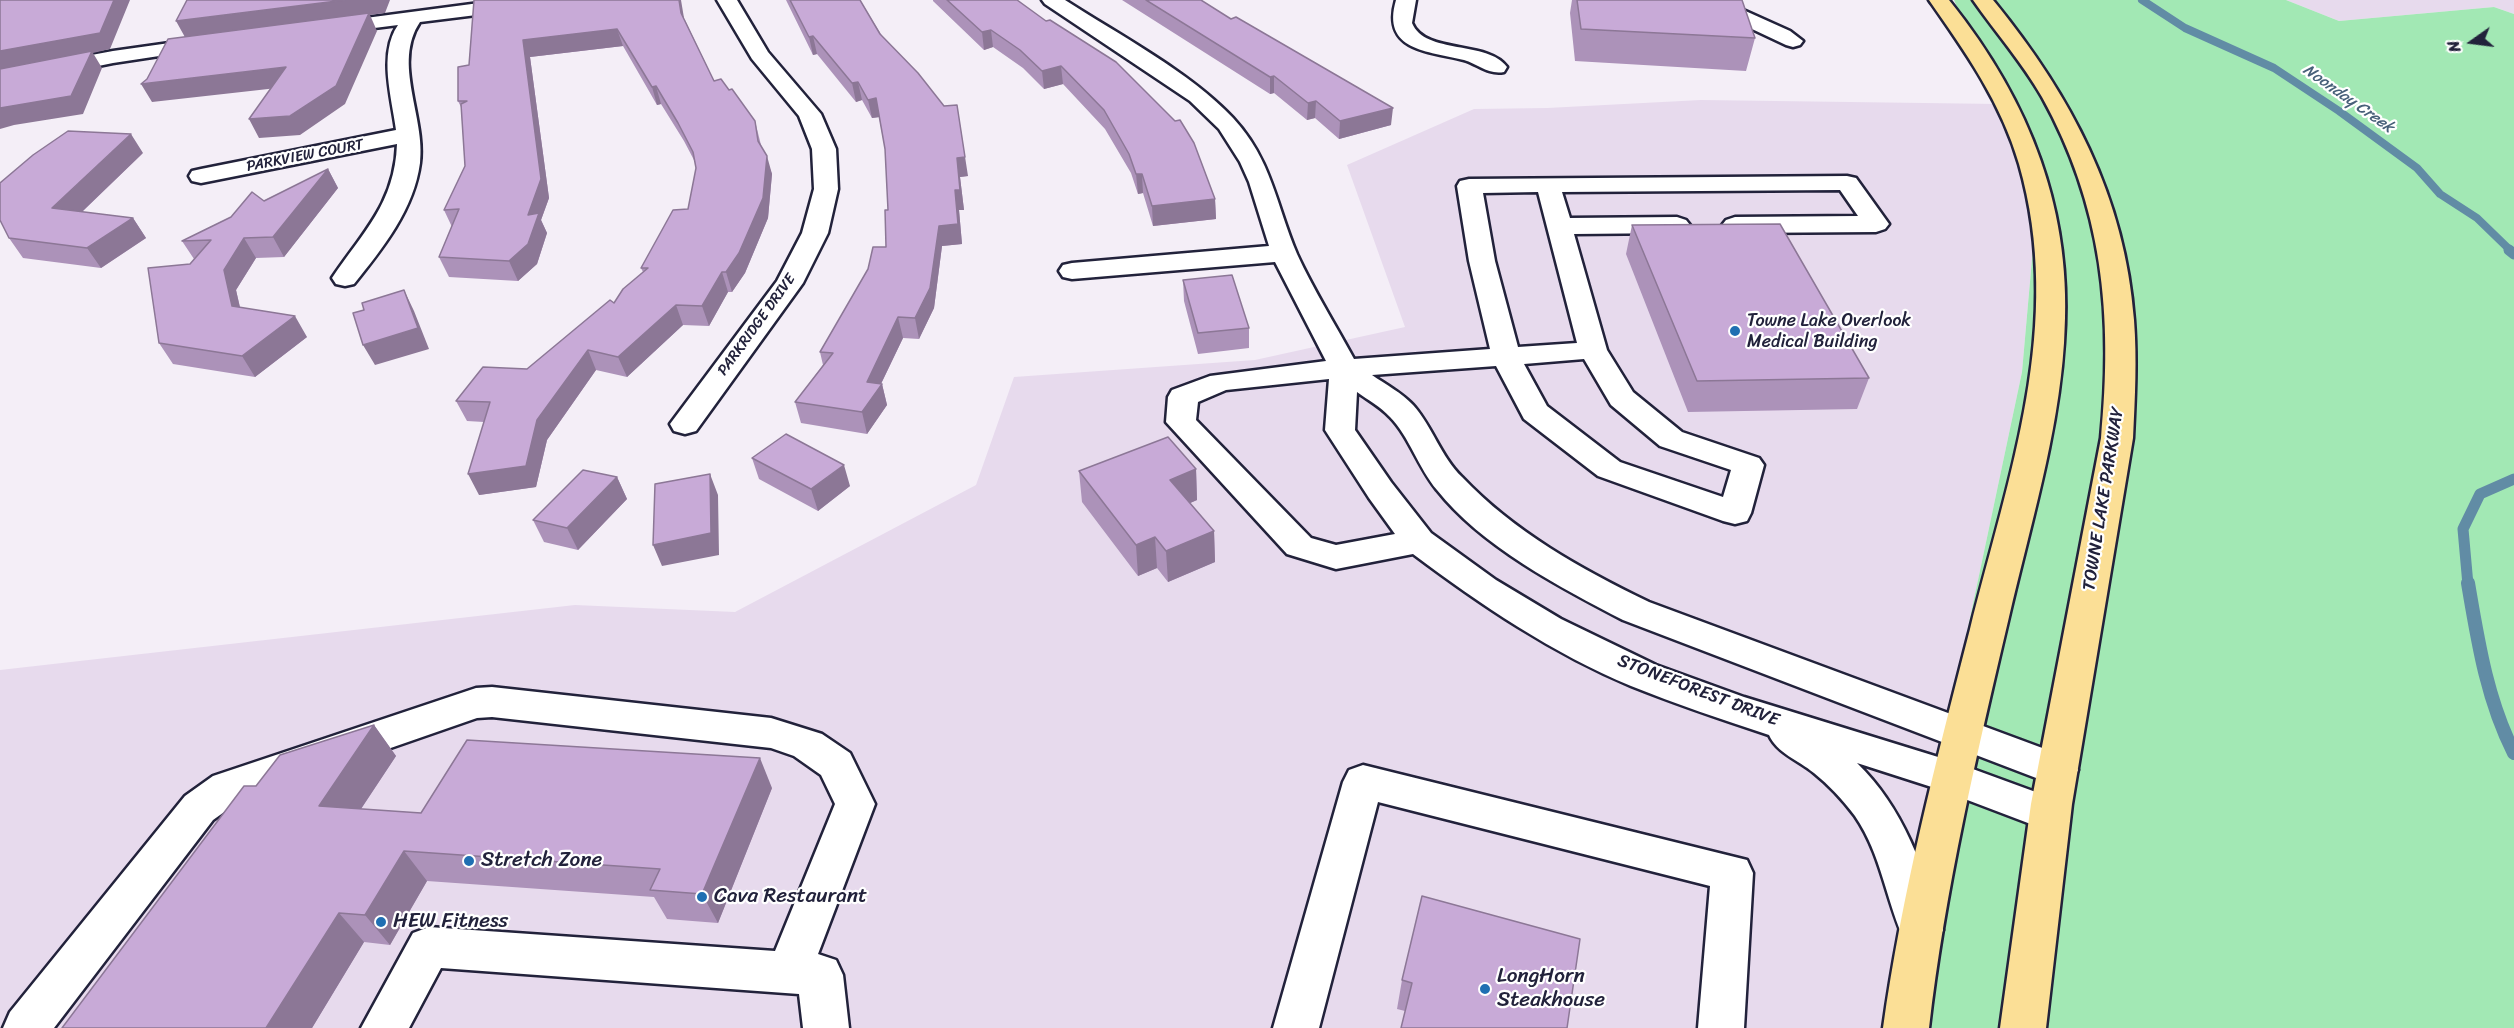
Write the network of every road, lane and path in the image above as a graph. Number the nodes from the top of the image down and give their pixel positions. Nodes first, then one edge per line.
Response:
1 (549, 0) edge
2 (727, 0) edge
3 (1052, 0) edge
4 (1406, 0) edge
5 (1939, 0) edge
6 (1983, 0) edge
7 (1708, 1) edge
8 (413, 17) junction
9 (310, 30) edge
10 (229, 41) edge
11 (1792, 41) dead end
12 (1496, 67) dead end
13 (0, 79) edge
14 (408, 135) junction
15 (201, 176) dead end
16 (1548, 185) junction
17 (1559, 226) junction
18 (1284, 253) junction
19 (1072, 271) dead end
20 (345, 278) dead end
21 (1593, 350) junction
22 (1506, 356) junction
23 (1344, 368) junction
24 (685, 424) dead end
25 (1419, 541) junction
26 (1735, 709) junction
27 (1961, 736) junction
28 (2058, 770) junction
29 (1951, 777) junction
30 (2049, 814) junction
31 (1921, 930) junction
32 (788, 973) junction
33 (26, 1028) edge
34 (384, 1028) edge
35 (826, 1028) edge
36 (1296, 1028) edge
37 (1721, 1028) edge
38 (1906, 1028) edge
39 (2023, 1028) edge

1 - 8 street
2 - 24 street, PARKRIDGE DRIVE
3 - 18 street
4 - 12 street
5 - 27 main road
6 - 28 main road, TOWNE LAKE PARKWAY
7 - 11 street
8 - 9 street
8 - 14 street
10 - 13 street
14 - 15 street, PARKVIEW COURT
14 - 20 street
16 - 17 street
16 - 17 street
16 - 22 street
17 - 21 street
18 - 19 street
18 - 23 street
21 - 22 street
21 - 22 street
22 - 23 street
23 - 25 street, STONEFOREST DRIVE
23 - 25 street
23 - 27 street
25 - 26 street, STONEFOREST DRIVE
26 - 29 street, STONEFOREST DRIVE
26 - 31 street
27 - 28 street
27 - 29 main road
28 - 30 main road, TOWNE LAKE PARKWAY
29 - 30 street, STONEFOREST DRIVE
29 - 31 main road
30 - 39 main road, TOWNE LAKE PARKWAY
31 - 38 main road
32 - 33 street
32 - 34 street
32 - 35 street
36 - 37 street

